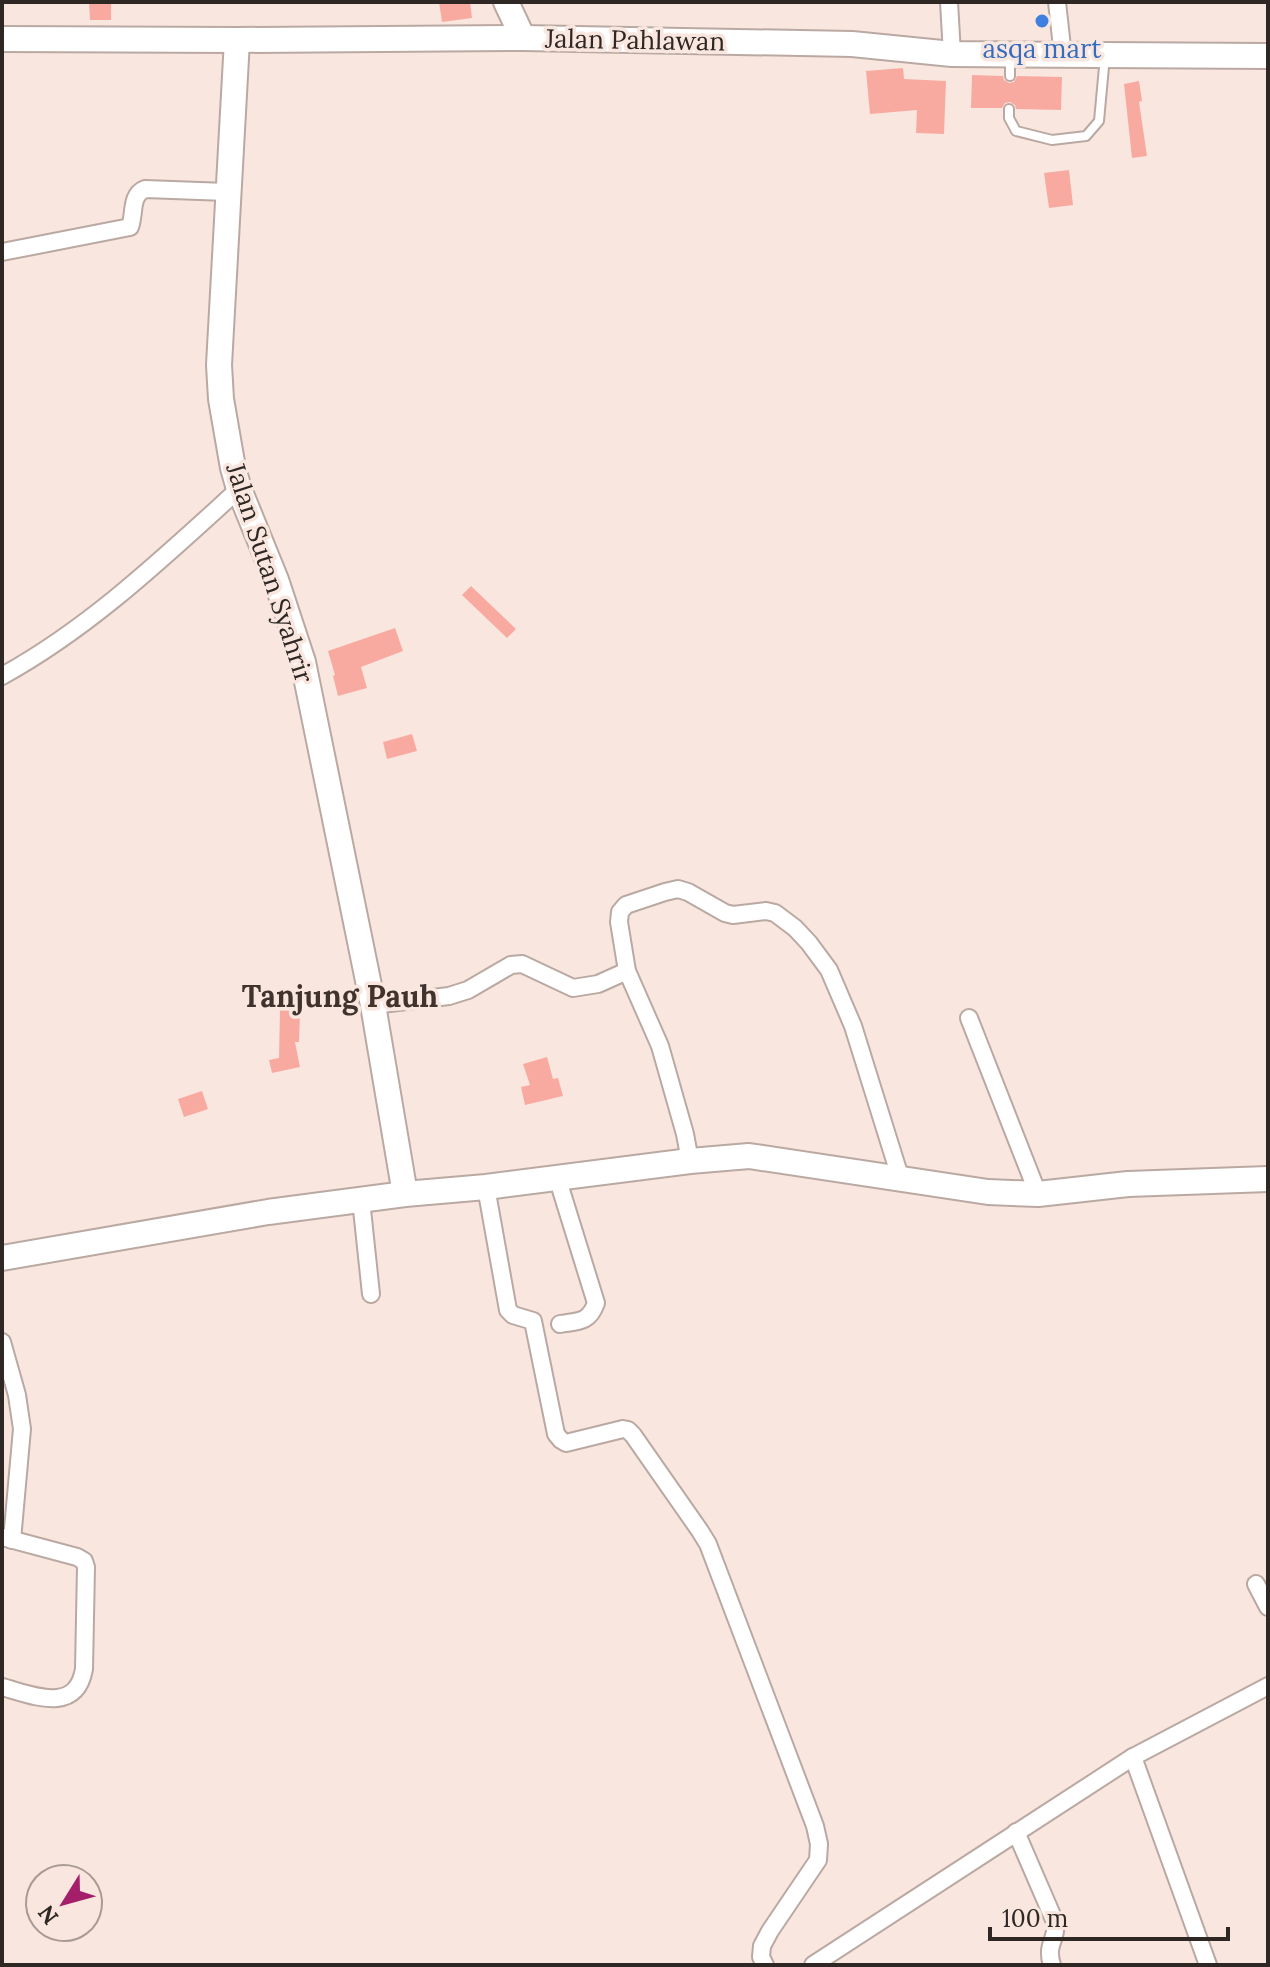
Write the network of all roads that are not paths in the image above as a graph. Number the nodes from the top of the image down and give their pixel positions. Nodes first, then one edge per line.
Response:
1 (506, 2) edge
2 (949, 2) edge
3 (1057, 2) edge
4 (523, 38) junction
5 (2, 39) edge
6 (237, 40) junction
7 (952, 54) junction
8 (1105, 55) junction
9 (1063, 56) junction
10 (1268, 56) edge
11 (1009, 109) dead end
12 (227, 192) junction
13 (2, 252) edge
14 (239, 489) junction
15 (2, 676) edge
16 (627, 971) junction
17 (373, 1005) junction
18 (969, 1018) dead end
19 (690, 1161) junction
20 (557, 1177) junction
21 (1268, 1179) edge
22 (901, 1180) junction
23 (486, 1187) junction
24 (405, 1194) junction
25 (1038, 1194) junction
26 (361, 1200) junction
27 (2, 1258) edge
28 (371, 1294) dead end
29 (560, 1324) dead end
30 (2, 1342) edge
31 (7, 1539) edge
32 (1256, 1584) dead end
33 (1268, 1607) edge
34 (1268, 1686) edge
35 (2, 1687) edge
36 (1133, 1757) junction
37 (1016, 1832) junction
38 (765, 1965) edge
39 (813, 1965) edge
40 (1052, 1965) edge
41 (1208, 1965) edge

1 - 4 street
2 - 7 street
3 - 9 street
4 - 6 street, Jalan Pahlawan
4 - 7 street, Jalan Pahlawan
5 - 6 street, Jalan Pahlawan
6 - 12 street, Jalan Sutan Syahrir
7 - 9 street, Jalan Pahlawan
8 - 9 street, Jalan Pahlawan
8 - 10 street, Jalan Pahlawan
8 - 11 lane
12 - 13 street
12 - 14 street, Jalan Sutan Syahrir
14 - 15 street
14 - 17 street, Jalan Sutan Syahrir
16 - 17 street
16 - 19 street
16 - 22 street
17 - 24 street, Jalan Sutan Syahrir
18 - 25 street
19 - 20 street
19 - 22 street
20 - 23 street
20 - 29 street
21 - 25 street
22 - 25 street
23 - 24 street
23 - 38 street
24 - 26 street
26 - 27 street
26 - 28 street
30 - 31 street
31 - 35 street
32 - 33 street
34 - 36 street
36 - 37 street
36 - 41 street
37 - 39 street
37 - 40 street

